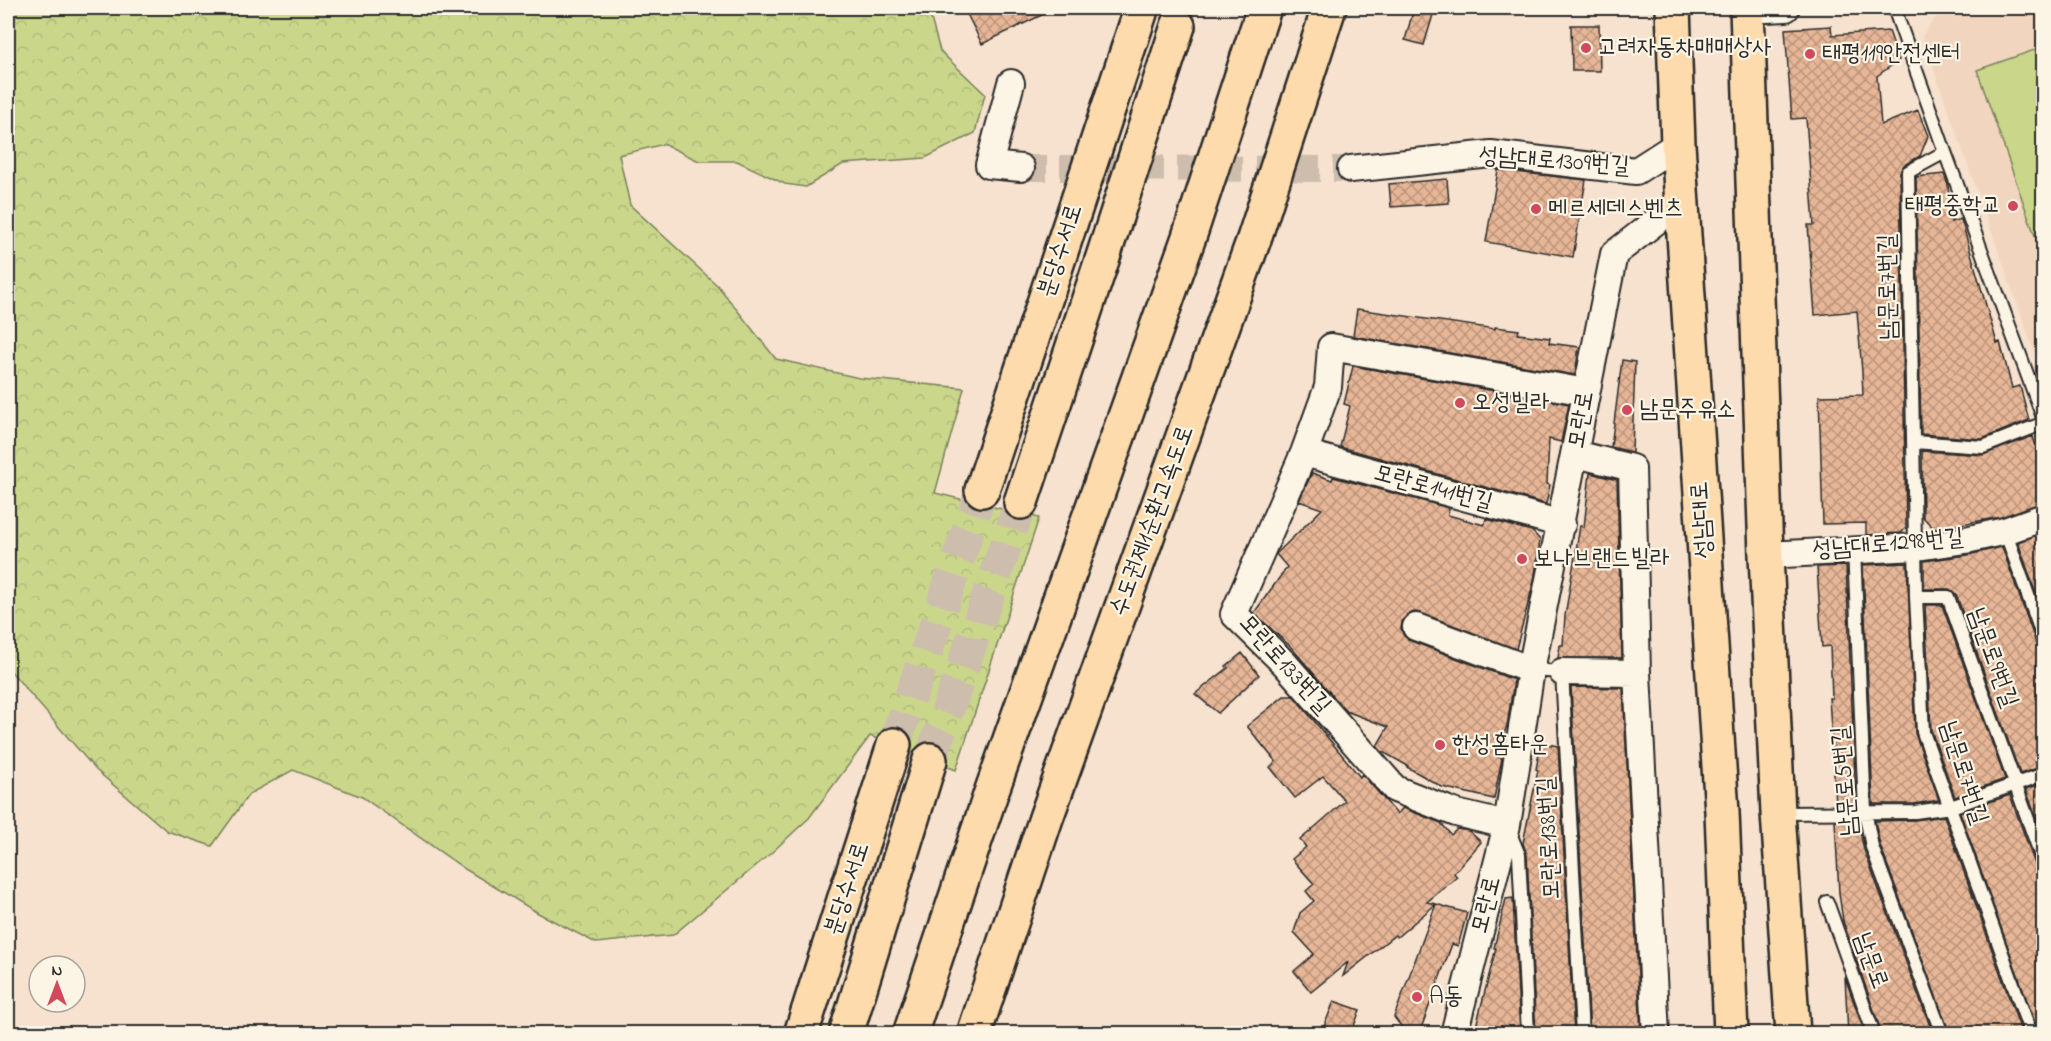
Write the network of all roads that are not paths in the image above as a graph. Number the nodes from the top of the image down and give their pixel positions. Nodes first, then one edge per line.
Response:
1 (1264, 8) edge
2 (1329, 8) edge
3 (1672, 8) edge
4 (1786, 8) edge
5 (1894, 8) edge
6 (1747, 9) edge
7 (1140, 13) dead end
8 (1178, 26) dead end
9 (1011, 83) dead end
10 (1678, 144) junction
11 (1944, 152) junction
12 (1022, 168) tunnel mouth
13 (1351, 169) tunnel mouth
14 (1682, 201) junction
15 (1586, 392) junction
16 (2043, 422) edge
17 (1914, 442) junction
18 (1304, 453) junction
19 (1576, 454) junction
20 (982, 490) tunnel mouth
21 (1021, 502) tunnel mouth
22 (2043, 517) edge
23 (1562, 524) junction
24 (2005, 531) junction
25 (1917, 547) junction
26 (1854, 549) junction
27 (1766, 555) junction
28 (1916, 597) junction
29 (1416, 627) dead end
30 (2043, 640) edge
31 (1531, 670) junction
32 (1562, 672) junction
33 (1637, 673) junction
34 (894, 745) tunnel mouth
35 (930, 760) tunnel mouth
36 (2043, 774) edge
37 (2016, 785) junction
38 (1951, 807) junction
39 (1865, 811) junction
40 (1778, 813) junction
41 (1507, 825) junction
42 (2043, 864) edge
43 (1827, 902) dead end
44 (801, 1034) edge
45 (846, 1034) edge
46 (910, 1034) edge
47 (974, 1034) edge
48 (1454, 1034) edge
49 (1528, 1034) edge
50 (1582, 1034) edge
51 (1656, 1034) edge
52 (1731, 1034) edge
53 (1793, 1034) edge
54 (1874, 1034) edge
55 (1942, 1034) edge
56 (2031, 1034) edge

1 - 46 main road
2 - 47 main road, 수도권제1순환고속도로
3 - 10 main road, 성남대로
4 - 6 street
5 - 11 lane
6 - 27 main road
7 - 20 main road, 분당수서로
8 - 21 main road, 분당수서로
9 - 12 street
10 - 13 street, 성남대로1309번길
10 - 14 main road, 성남대로
11 - 16 lane
11 - 17 lane, 남문로7번길
14 - 15 street, 모란로
14 - 52 main road, 성남대로
15 - 18 street, 모란로133번길
15 - 19 street, 모란로
16 - 17 lane
17 - 25 lane, 남문로7번길
18 - 23 street, 모란로141번길
18 - 41 street, 모란로133번길
19 - 23 street, 모란로
19 - 33 street
22 - 24 street, 성남대로1298번길
23 - 31 street, 모란로
24 - 25 street, 성남대로1298번길
24 - 30 lane
25 - 26 street, 성남대로1298번길
25 - 28 lane, 남문로7번길
26 - 27 street, 성남대로1298번길
26 - 39 lane, 남문로5번길
27 - 40 main road
28 - 37 lane, 남문로9번길
28 - 38 lane, 남문로7번길
29 - 31 street
31 - 32 lane
31 - 41 street, 모란로
32 - 33 street
32 - 50 lane, 모란로138번길
33 - 51 street
34 - 44 main road, 분당수서로
35 - 45 main road, 분당수서로
36 - 37 lane
37 - 38 lane
37 - 42 lane, 남문로9번길
38 - 39 lane
38 - 56 lane, 남문로7번길
39 - 40 lane
39 - 55 lane, 남문로5번길
40 - 53 main road
41 - 48 street, 모란로
41 - 49 lane
43 - 54 lane, 남문로

